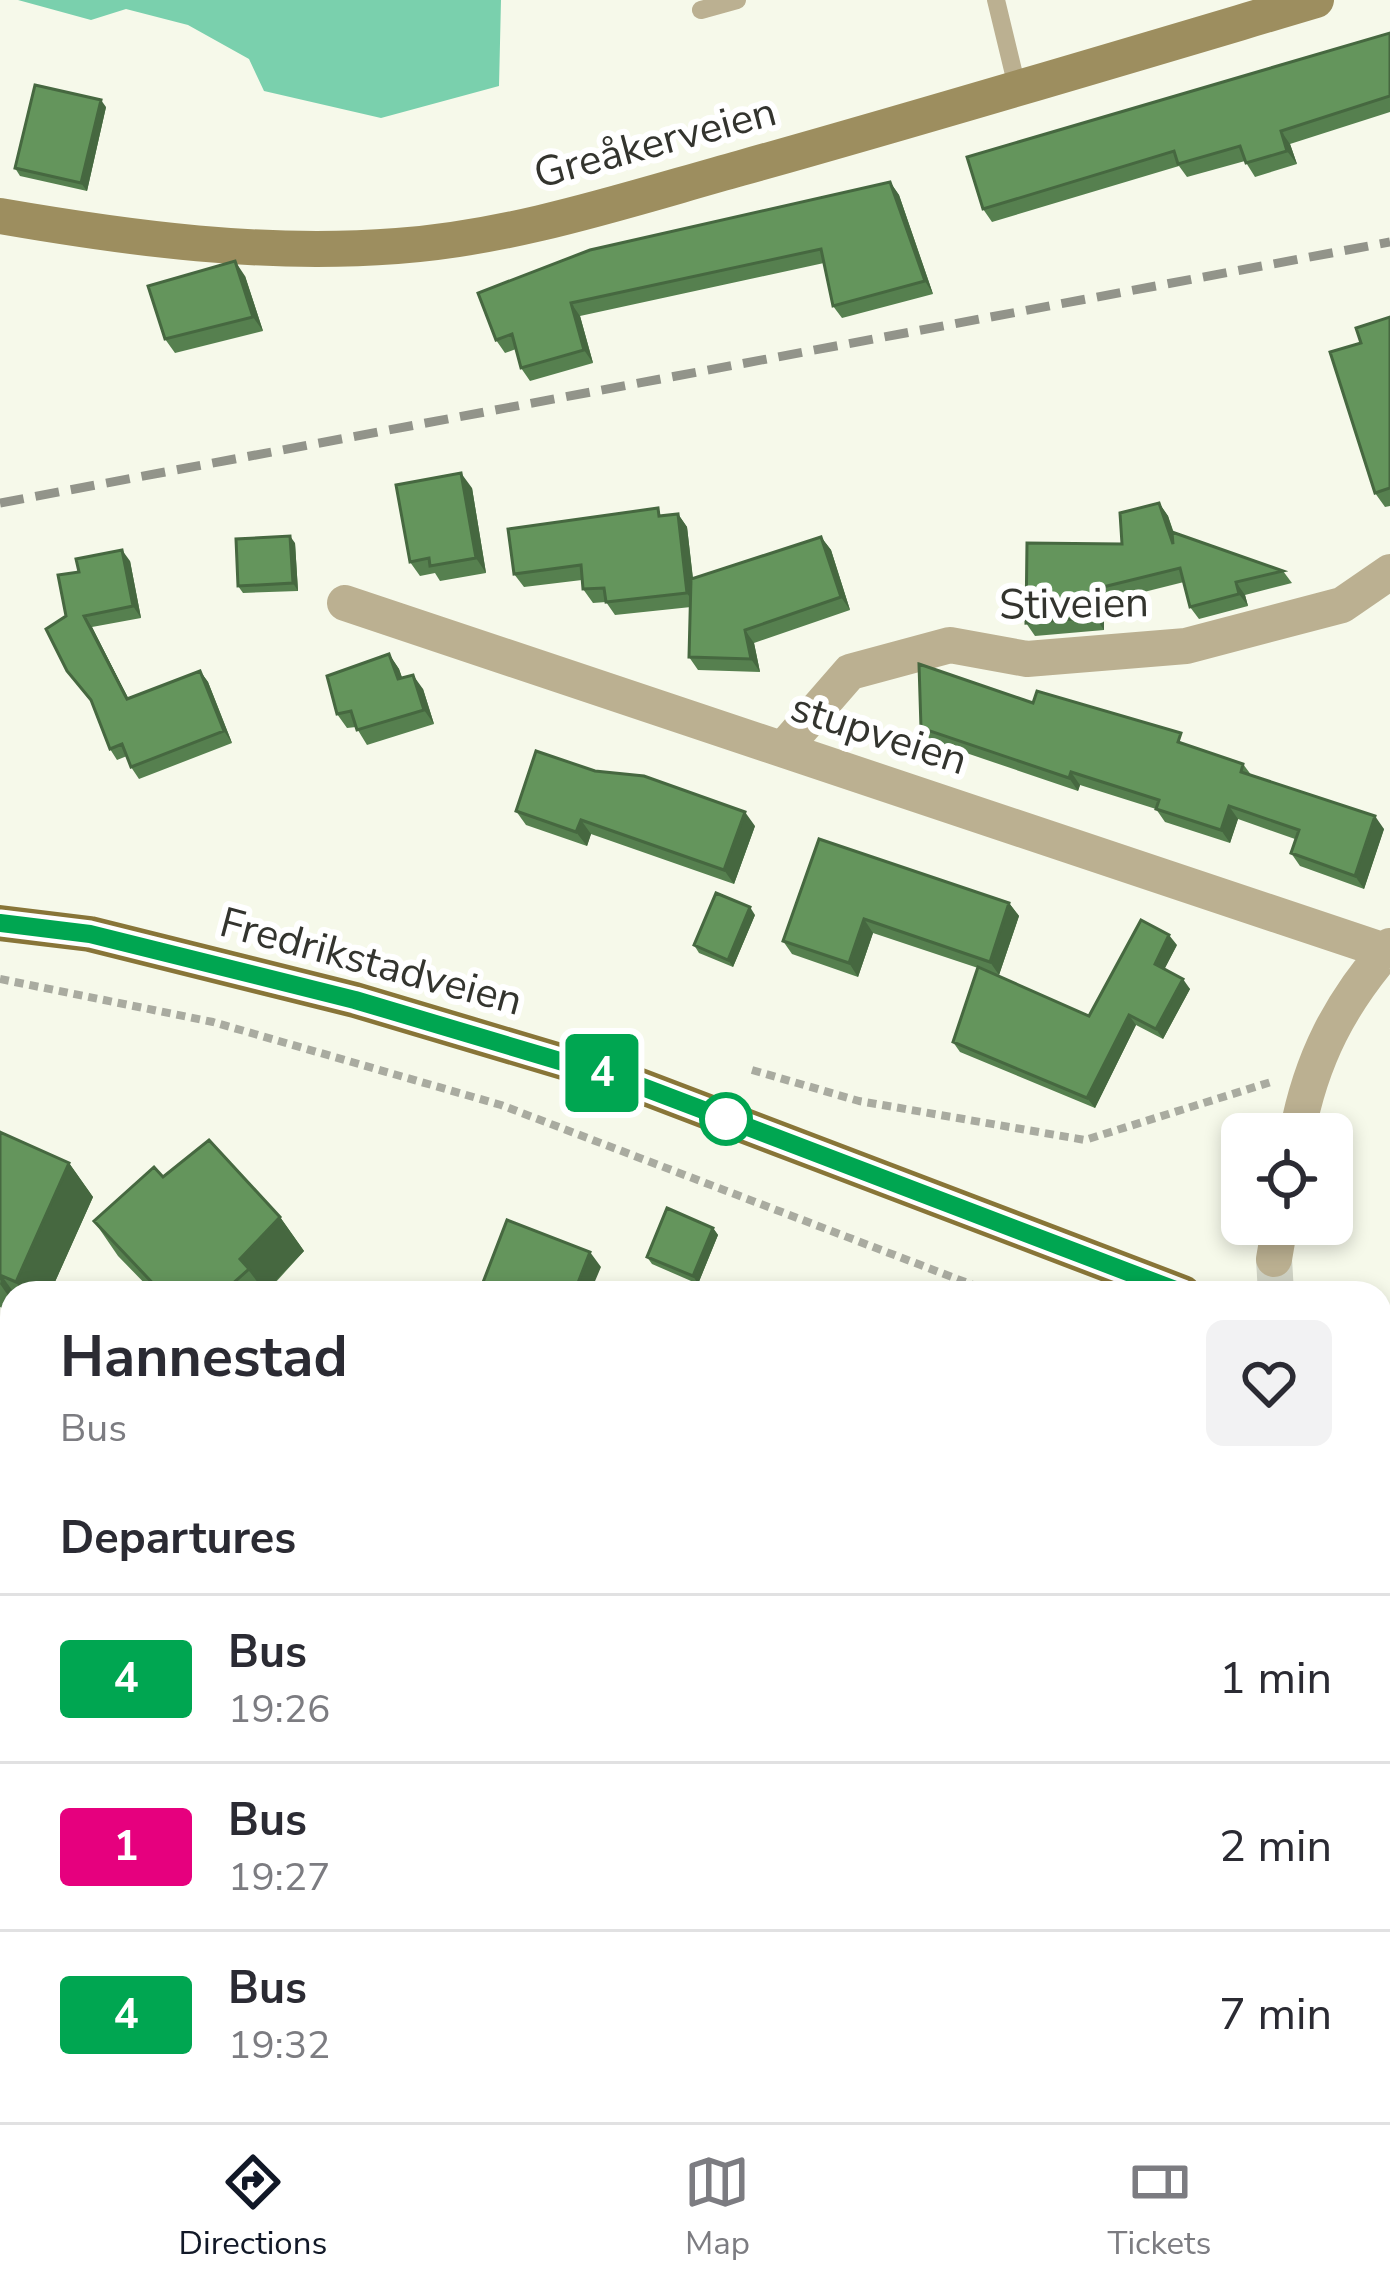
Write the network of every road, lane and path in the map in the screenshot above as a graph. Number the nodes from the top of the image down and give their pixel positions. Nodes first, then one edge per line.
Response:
1 (737, 0) edge
2 (996, 0) edge
3 (1316, 0) edge
4 (701, 10) dead end
5 (1018, 91) junction
6 (0, 217) edge
7 (1390, 572) edge
8 (345, 603) dead end
9 (783, 749) junction
10 (0, 922) edge
11 (1388, 948) edge
12 (0, 980) edge
13 (752, 1070) dead end
14 (1308, 1078) junction
15 (1301, 1113) edge
16 (963, 1281) edge
17 (1152, 1281) edge

1 - 4 lane
2 - 5 lane
3 - 5 main road, Greåkerveien
5 - 6 main road, Greåkerveien
7 - 9 street, Stiveien
8 - 9 street, stupveien
9 - 11 street, stupveien
10 - 17 main road, Fredrikstadveien
11 - 14 street
12 - 16 path
13 - 14 path
14 - 15 street

